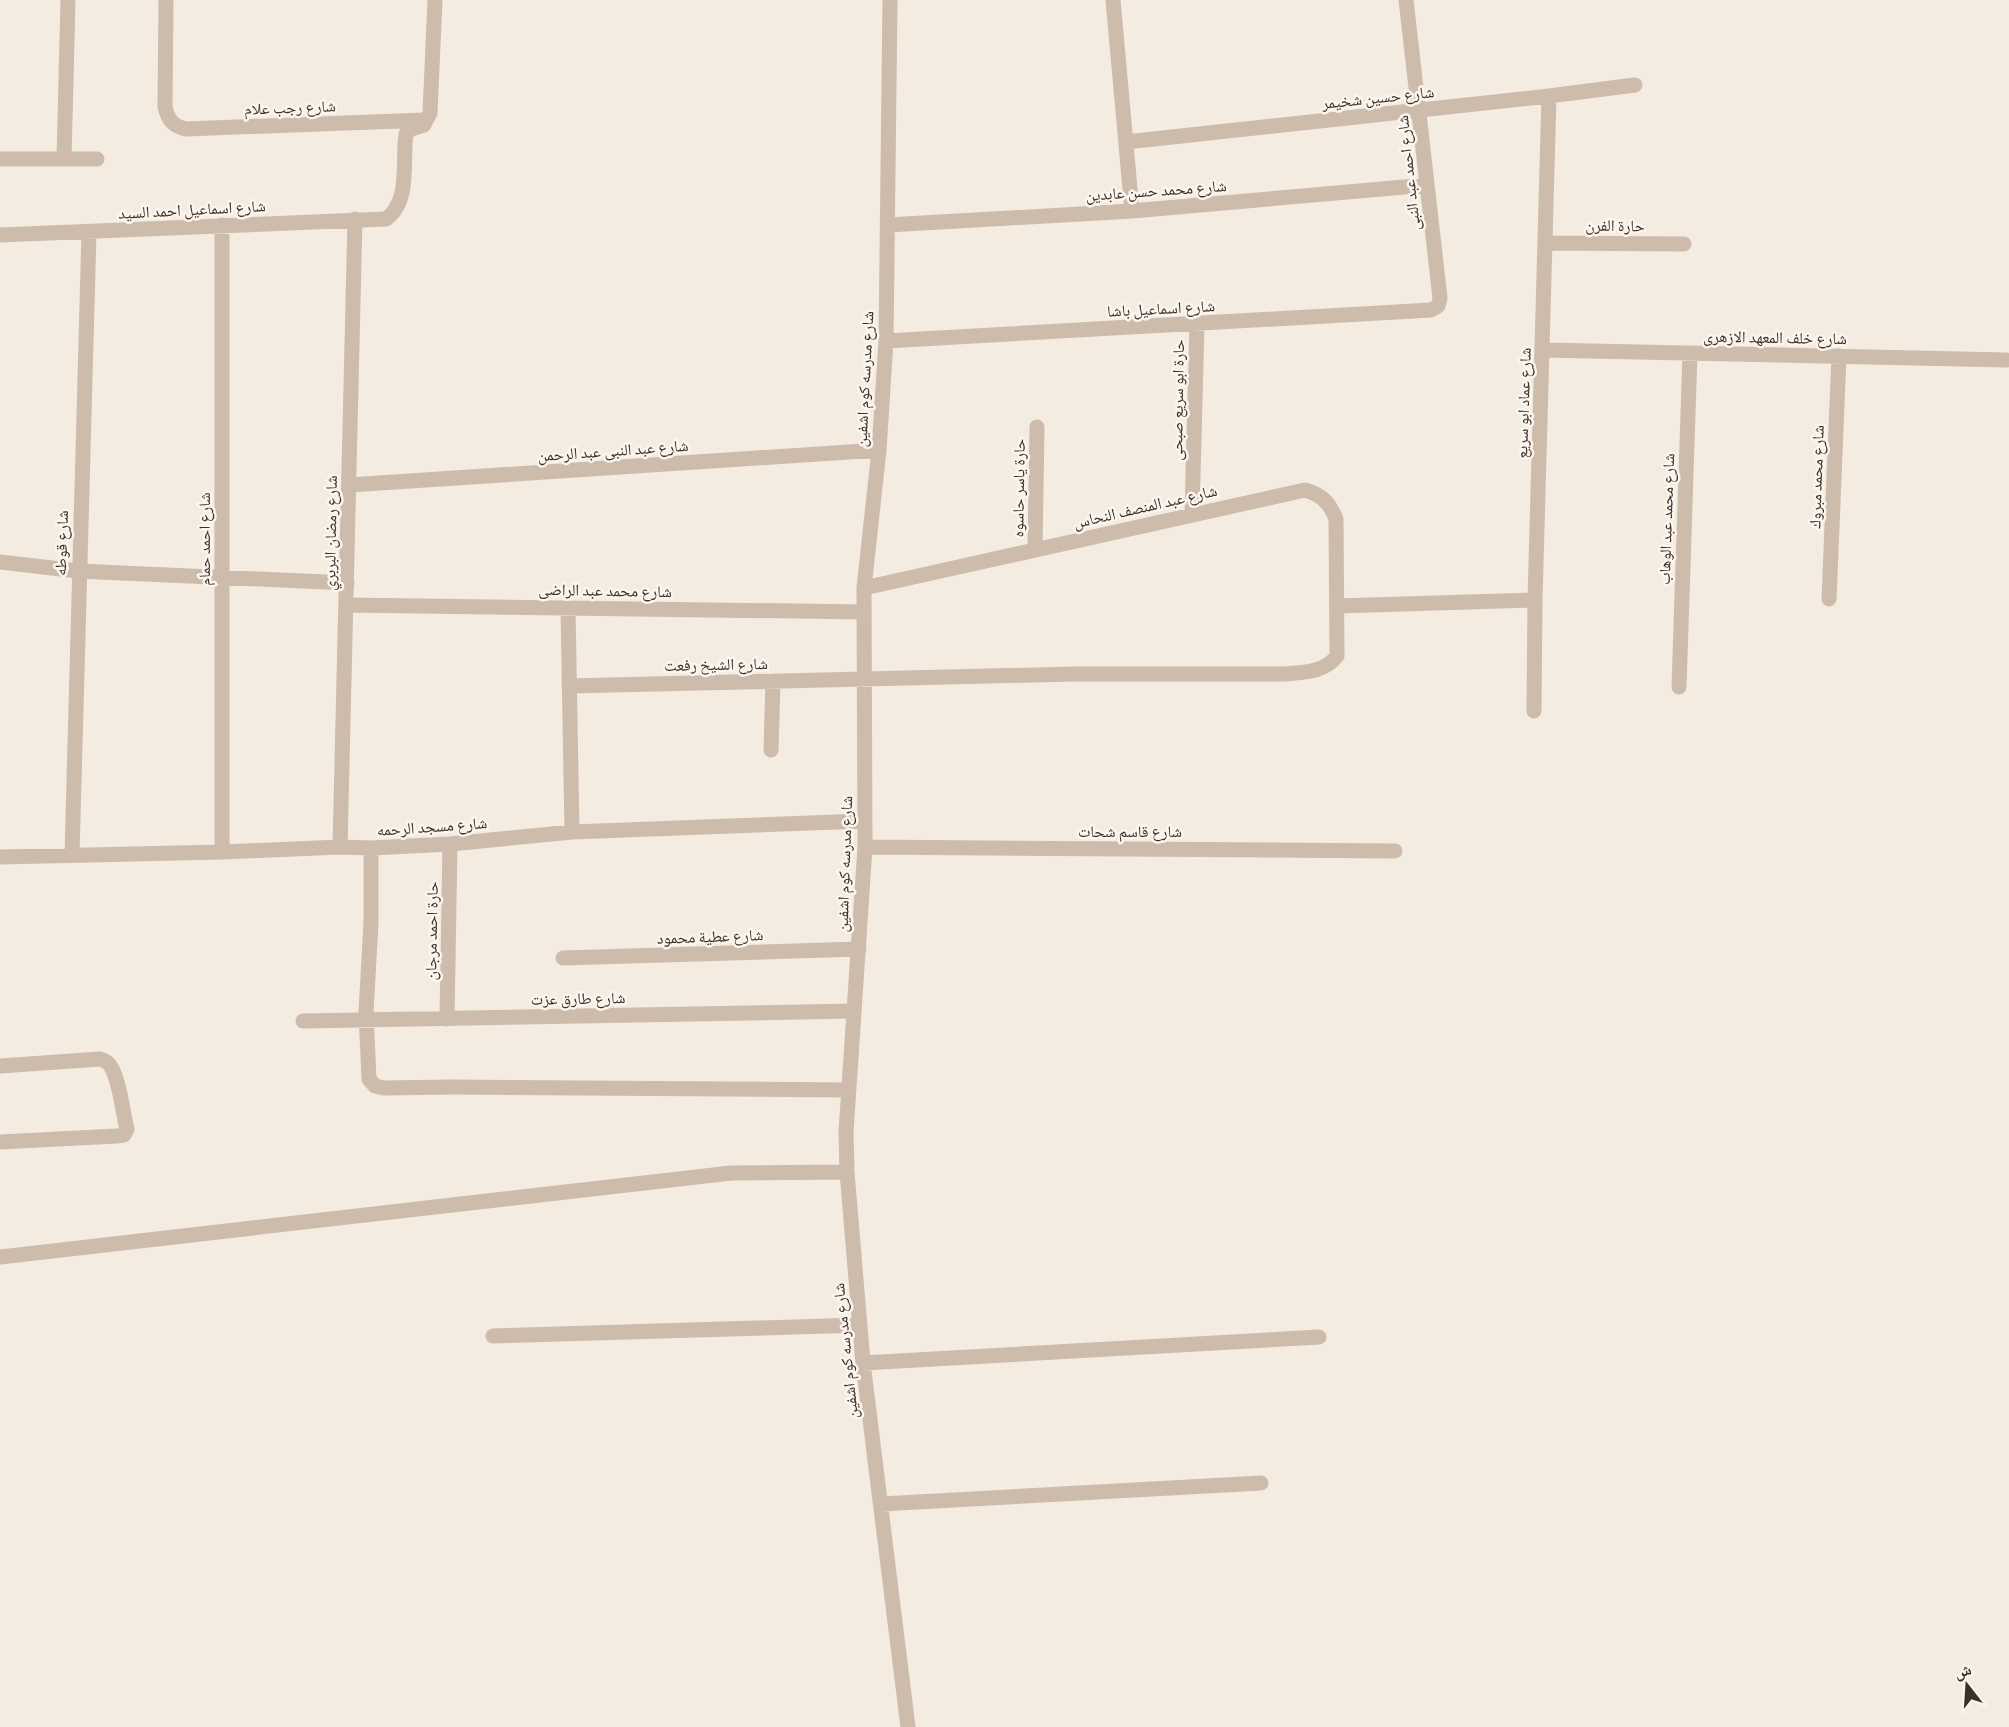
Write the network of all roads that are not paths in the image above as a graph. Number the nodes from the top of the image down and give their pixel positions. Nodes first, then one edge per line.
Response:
1 (68, 0) edge
2 (166, 0) edge
3 (435, 0) edge
4 (890, 0) edge
5 (1113, 0) edge
6 (1406, 0) edge
7 (1635, 85) dead end
8 (1549, 96) junction
9 (1419, 110) junction
10 (428, 119) junction
11 (1126, 142) junction
12 (0, 159) edge
13 (64, 159) junction
14 (97, 159) dead end
15 (1427, 185) junction
16 (1132, 211) junction
17 (356, 219) junction
18 (222, 225) junction
19 (888, 225) junction
20 (89, 232) junction
21 (0, 235) edge
22 (1545, 243) junction
23 (1684, 244) dead end
24 (1438, 306) joint
25 (1197, 324) junction
26 (886, 341) junction
27 (1543, 350) junction
28 (1690, 353) junction
29 (1839, 356) junction
30 (2006, 360) dead end
31 (1037, 427) dead end
32 (879, 450) junction
33 (349, 485) junction
34 (1192, 514) junction
35 (1035, 549) junction
36 (0, 562) edge
37 (78, 571) junction
38 (221, 577) junction
39 (346, 583) junction
40 (864, 588) junction
41 (1829, 599) dead end
42 (1535, 600) junction
43 (346, 605) junction
44 (1337, 606) junction
45 (568, 608) junction
46 (864, 612) junction
47 (864, 679) junction
48 (773, 681) junction
49 (569, 686) junction
50 (1679, 687) dead end
51 (1534, 711) dead end
52 (771, 750) dead end
53 (865, 821) junction
54 (572, 832) junction
55 (450, 844) junction
56 (340, 847) junction
57 (865, 847) junction
58 (371, 848) junction
59 (1395, 851) dead end
60 (222, 852) junction
61 (72, 855) junction
62 (0, 856) edge
63 (858, 949) junction
64 (563, 958) dead end
65 (854, 1011) junction
66 (447, 1018) junction
67 (368, 1020) junction
68 (303, 1021) dead end
69 (0, 1066) edge
70 (848, 1090) junction
71 (0, 1142) edge
72 (847, 1172) junction
73 (0, 1257) edge
74 (860, 1325) junction
75 (494, 1336) dead end
76 (1319, 1337) dead end
77 (863, 1363) junction
78 (1261, 1483) dead end
79 (880, 1504) junction
80 (908, 1727) edge

1 - 13 street
2 - 10 street, شارع رجب علام
3 - 10 street
4 - 19 street, شارع مدرسه كوم اشفين
5 - 11 street
6 - 9 street, شارع احمد عبد النبى
7 - 8 street, شارع حسين شخيمر
8 - 9 street, شارع حسين شخيمر
8 - 22 street, شارع عماد ابو سريع
9 - 11 street, شارع حسين شخيمر
9 - 15 street, شارع احمد عبد النبى
10 - 17 street, شارع اسماعيل احمد السيد
11 - 16 street
12 - 13 street
13 - 14 street
15 - 16 street, شارع محمد حسن عابدين
15 - 24 street, شارع احمد عبد النبى
16 - 19 street, شارع محمد حسن عابدين
17 - 18 street, شارع اسماعيل احمد السيد
17 - 33 street, شارع رمضان البربري
18 - 20 street, شارع اسماعيل احمد السيد
18 - 38 street, شارع احمد حمام
19 - 26 street, شارع مدرسه كوم اشفين
20 - 21 street, شارع اسماعيل احمد السيد
20 - 37 street, شارع قوطه
22 - 23 street, حارة الفرن
22 - 27 street, شارع عماد ابو سريع
24 - 25 street, شارع اسماعيل باشا
25 - 26 street, شارع اسماعيل باشا
25 - 34 street, حارة ابو سريع صبحى
26 - 32 street, شارع مدرسه كوم اشفين
27 - 28 street, شارع خلف المعهد الازهرى
27 - 42 street, شارع عماد ابو سريع
28 - 29 street, شارع خلف المعهد الازهرى
28 - 50 street, شارع محمد عبد الوهاب
29 - 30 street, شارع خلف المعهد الازهرى
29 - 41 street, شارع محمد مبروك
31 - 35 street, حارة ياسر حاسوه
32 - 33 street, شارع عبد النبى عبد الرحمن
32 - 40 street, شارع مدرسه كوم اشفين
33 - 39 street, شارع رمضان البربري
34 - 35 street, شارع عبد المنصف النحاس
34 - 44 street, شارع عبد المنصف النحاس
35 - 40 street, شارع عبد المنصف النحاس
36 - 37 street
37 - 38 street
37 - 61 street, شارع قوطه
38 - 39 street
38 - 60 street, شارع احمد حمام
39 - 43 street, شارع رمضان البربري
40 - 46 street, شارع مدرسه كوم اشفين
42 - 44 street
42 - 51 street, شارع عماد ابو سريع
43 - 45 street, شارع محمد عبد الراضى
43 - 56 street, شارع رمضان البربري
44 - 47 street, شارع عبد المنصف النحاس
45 - 46 street, شارع محمد عبد الراضى
45 - 49 street
46 - 47 street, شارع مدرسه كوم اشفين
47 - 48 street, شارع الشيخ رفعت
47 - 53 street, شارع مدرسه كوم اشفين
48 - 49 street, شارع الشيخ رفعت
48 - 52 street
49 - 54 street
53 - 54 street, شارع مسجد الرحمه
53 - 57 street, شارع مدرسه كوم اشفين
54 - 55 street, شارع مسجد الرحمه
55 - 58 street, شارع مسجد الرحمه
55 - 66 street, حارة احمد مرجان
56 - 58 street, شارع مسجد الرحمه
56 - 60 street, شارع مسجد الرحمه
57 - 59 street, شارع قاسم شحات
57 - 63 street, شارع مدرسه كوم اشفين
58 - 67 street
60 - 61 street, شارع مسجد الرحمه
61 - 62 street, شارع مسجد الرحمه
63 - 64 street, شارع عطية محمود
63 - 65 street, شارع مدرسه كوم اشفين
65 - 66 street, شارع طارق عزت
65 - 70 street, شارع مدرسه كوم اشفين
66 - 67 street, شارع طارق عزت
67 - 68 street, شارع طارق عزت
67 - 70 street
69 - 71 street
70 - 72 street, شارع مدرسه كوم اشفين
72 - 73 street
72 - 74 street, شارع مدرسه كوم اشفين
74 - 75 street
74 - 77 street, شارع مدرسه كوم اشفين
76 - 77 street
77 - 79 street, شارع مدرسه كوم اشفين
78 - 79 street
79 - 80 street, شارع مدرسه كوم اشفين

